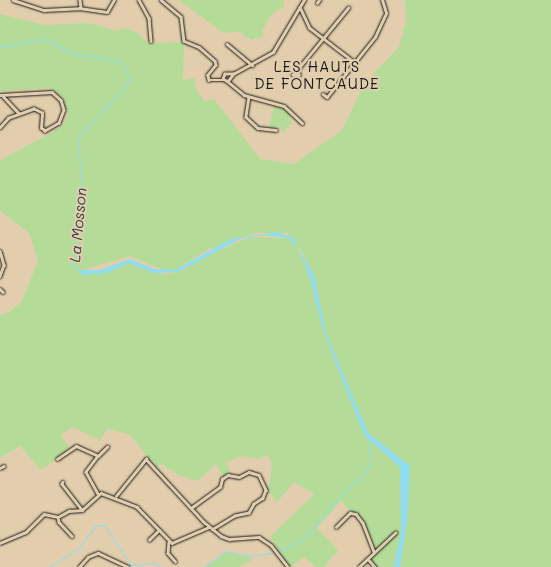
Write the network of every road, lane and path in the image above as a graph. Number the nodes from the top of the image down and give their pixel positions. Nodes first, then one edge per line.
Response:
1 (13, 0) edge
2 (80, 0) edge
3 (114, 0) edge
4 (139, 0) edge
5 (161, 0) edge
6 (304, 0) edge
7 (382, 0) edge
8 (300, 7) junction
9 (81, 8) junction
10 (348, 8) dead end
11 (324, 39) junction
12 (152, 41) dead end
13 (226, 44) dead end
14 (353, 61) junction
15 (252, 65) junction
16 (298, 71) dead end
17 (227, 79) junction
18 (324, 94) dead end
19 (2, 96) edge
20 (249, 97) junction
21 (19, 113) junction
22 (302, 123) dead end
23 (0, 128) edge
24 (276, 130) dead end
25 (0, 250) edge
26 (0, 276) edge
27 (107, 447) dead end
28 (98, 456) junction
29 (57, 458) dead end
30 (64, 482) dead end
31 (98, 494) junction
32 (116, 496) junction
33 (191, 508) junction
34 (82, 510) junction
35 (58, 517) junction
36 (209, 526) junction
37 (336, 527) dead end
38 (213, 529) junction
39 (159, 530) junction
40 (395, 533) dead end
41 (72, 536) dead end
42 (149, 540) dead end
43 (169, 542) junction
44 (0, 543) edge
45 (374, 552) junction
46 (367, 559) junction
47 (175, 561) dead end
48 (79, 567) edge
49 (128, 567) edge
50 (288, 567) edge
51 (359, 567) edge
52 (375, 567) edge

1 - 9 street
2 - 9 street
3 - 9 street
4 - 12 street
5 - 17 street
6 - 8 street
7 - 14 street
8 - 11 street
8 - 15 street
10 - 11 street
11 - 14 street
11 - 16 street
13 - 15 street
14 - 18 street
15 - 17 street
17 - 20 street
19 - 21 street
19 - 21 street
20 - 22 street
20 - 24 street
21 - 23 street
25 - 26 street
27 - 28 street
28 - 29 street
28 - 31 street
30 - 34 street
31 - 32 street
31 - 34 street
32 - 33 street
32 - 39 street
33 - 36 street
33 - 38 street
34 - 35 street
35 - 41 street
35 - 44 street
36 - 38 street
36 - 43 street
37 - 45 street
38 - 50 street
39 - 42 street
39 - 43 street
40 - 45 street
43 - 47 street
45 - 46 street
46 - 51 street
46 - 52 street
48 - 49 street

